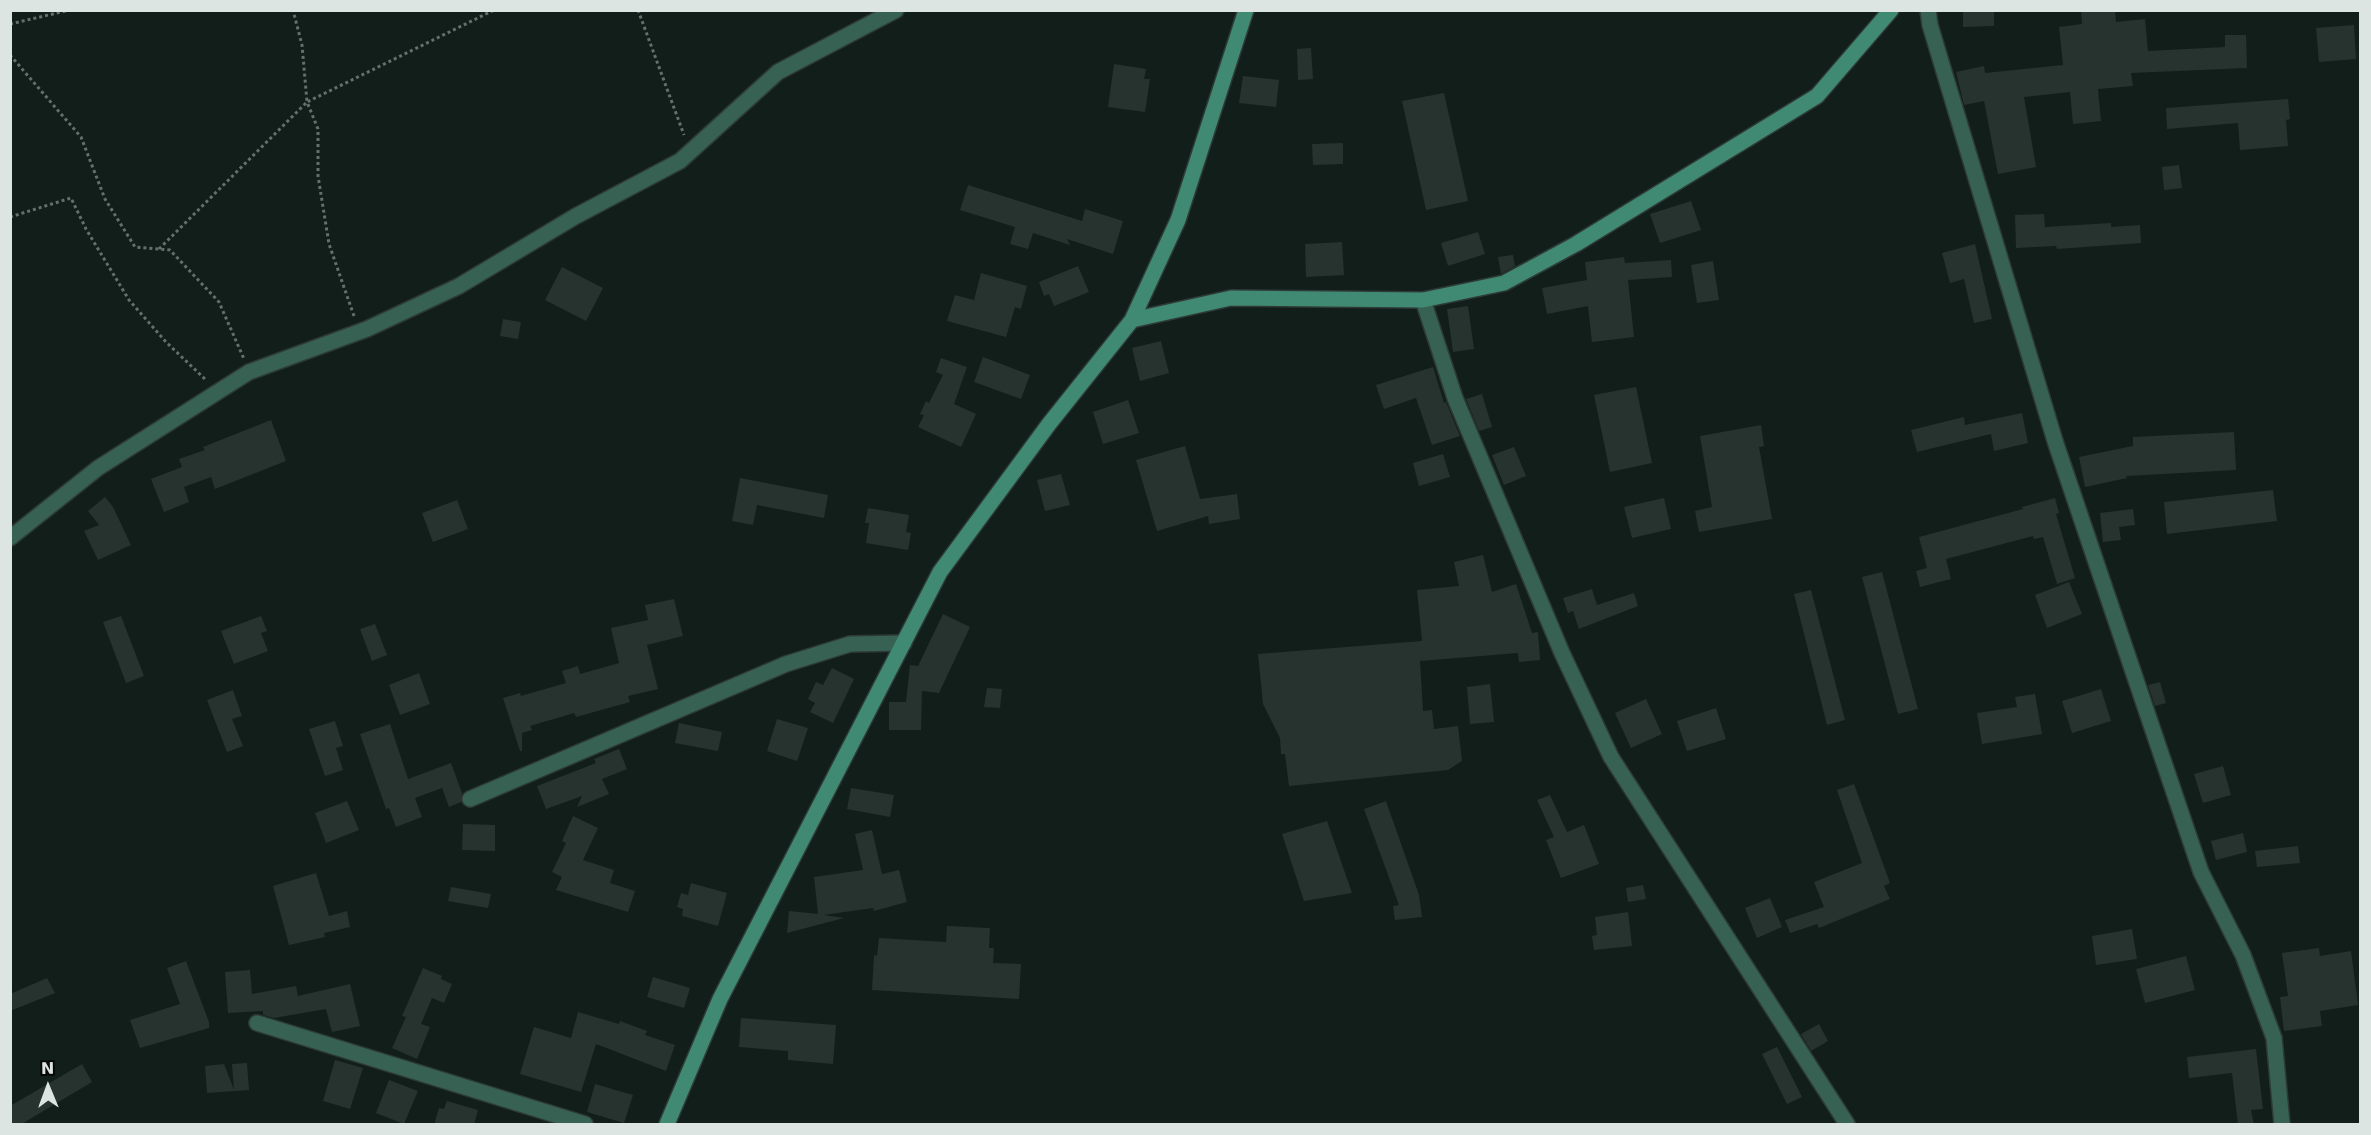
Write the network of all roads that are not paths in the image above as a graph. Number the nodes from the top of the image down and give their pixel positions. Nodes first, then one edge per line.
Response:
1 (896, 10) edge
2 (1246, 10) edge
3 (1892, 10) edge
4 (1928, 10) edge
5 (1423, 300) junction
6 (1132, 320) junction
7 (10, 538) edge
8 (904, 643) junction
9 (470, 799) dead end
10 (257, 1023) dead end
11 (585, 1125) edge
12 (668, 1125) edge
13 (1847, 1125) edge
14 (2282, 1125) edge

1 - 7 street
2 - 6 street
3 - 5 street
4 - 14 street
5 - 6 street
5 - 13 street
6 - 8 street
8 - 9 street
8 - 12 street
10 - 11 street

